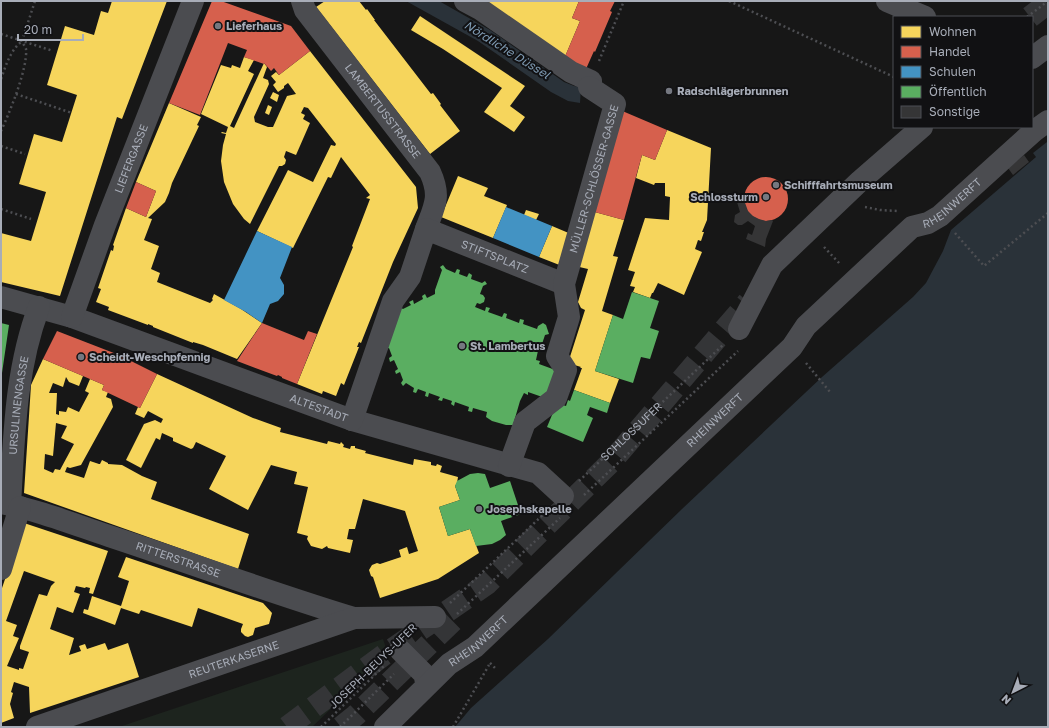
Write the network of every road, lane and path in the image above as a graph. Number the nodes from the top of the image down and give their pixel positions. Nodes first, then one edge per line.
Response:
1 (35, 1) edge
2 (193, 1) edge
3 (302, 1) edge
4 (465, 1) edge
5 (624, 1) edge
6 (729, 1) edge
7 (887, 1) edge
8 (1048, 1) edge
9 (923, 16) edge
10 (1028, 16) edge
11 (1, 34) edge
12 (22, 41) junction
13 (1048, 46) edge
14 (53, 51) dead end
15 (1033, 57) edge
16 (893, 77) edge
17 (1, 79) edge
18 (590, 84) junction
19 (16, 94) junction
20 (72, 113) dead end
21 (1048, 121) edge
22 (921, 128) edge
23 (1, 131) edge
24 (1, 146) edge
25 (25, 154) dead end
26 (1, 209) edge
27 (1048, 213) edge
28 (31, 219) dead end
29 (951, 228) dead end
30 (426, 229) junction
31 (814, 237) junction
32 (855, 280) junction
33 (564, 284) junction
34 (1, 297) edge
35 (39, 307) junction
36 (72, 317) junction
37 (741, 338) junction
38 (803, 360) dead end
39 (830, 392) dead end
40 (352, 420) junction
41 (509, 466) junction
42 (568, 504) junction
43 (10, 505) edge
44 (1, 569) edge
45 (446, 616) junction
46 (354, 618) junction
47 (405, 655) junction
48 (490, 663) dead end
49 (425, 678) dead end
50 (37, 727) edge
51 (321, 727) edge
52 (340, 727) edge
53 (384, 727) edge
54 (453, 727) edge

1 - 12 path
2 - 36 street, LIEFERGASSE
3 - 30 street, LAMBERTUSSTRASSE
4 - 18 street
5 - 18 path
6 - 16 path
7 - 9 street
8 - 10 path
11 - 12 path
12 - 14 path
12 - 17 path
12 - 19 path
13 - 15 street
18 - 33 street, MÜLLER-SCHLÖSSER-GASSE
19 - 20 path
19 - 23 path
21 - 32 street, RHEINWERFT
22 - 31 street
24 - 25 path
26 - 28 path
27 - 29 path
30 - 33 street, STIFTSPLATZ
30 - 40 street
31 - 32 path
31 - 37 street
32 - 53 street, RHEINWERFT
33 - 41 street
34 - 35 street, ALTESTADT
35 - 36 street, ALTESTADT
35 - 43 street, URSULINENGASSE
36 - 40 street, ALTESTADT
37 - 42 path, SCHLOSSUFER
37 - 42 path, SCHLOSSUFER
38 - 39 path
40 - 41 street, ALTESTADT
41 - 42 street, ALTESTADT
42 - 45 path, SCHLOSSUFER
42 - 45 path, SCHLOSSUFER
43 - 44 street, URSULINENGASSE
43 - 46 street, RITTERSTRASSE
45 - 46 street, REUTERKASERNE
46 - 50 street, REUTERKASERNE
47 - 49 street
47 - 51 path, JOSEPH-BEUYS-UFER
47 - 52 path, JOSEPH-BEUYS-UFER
48 - 54 path

